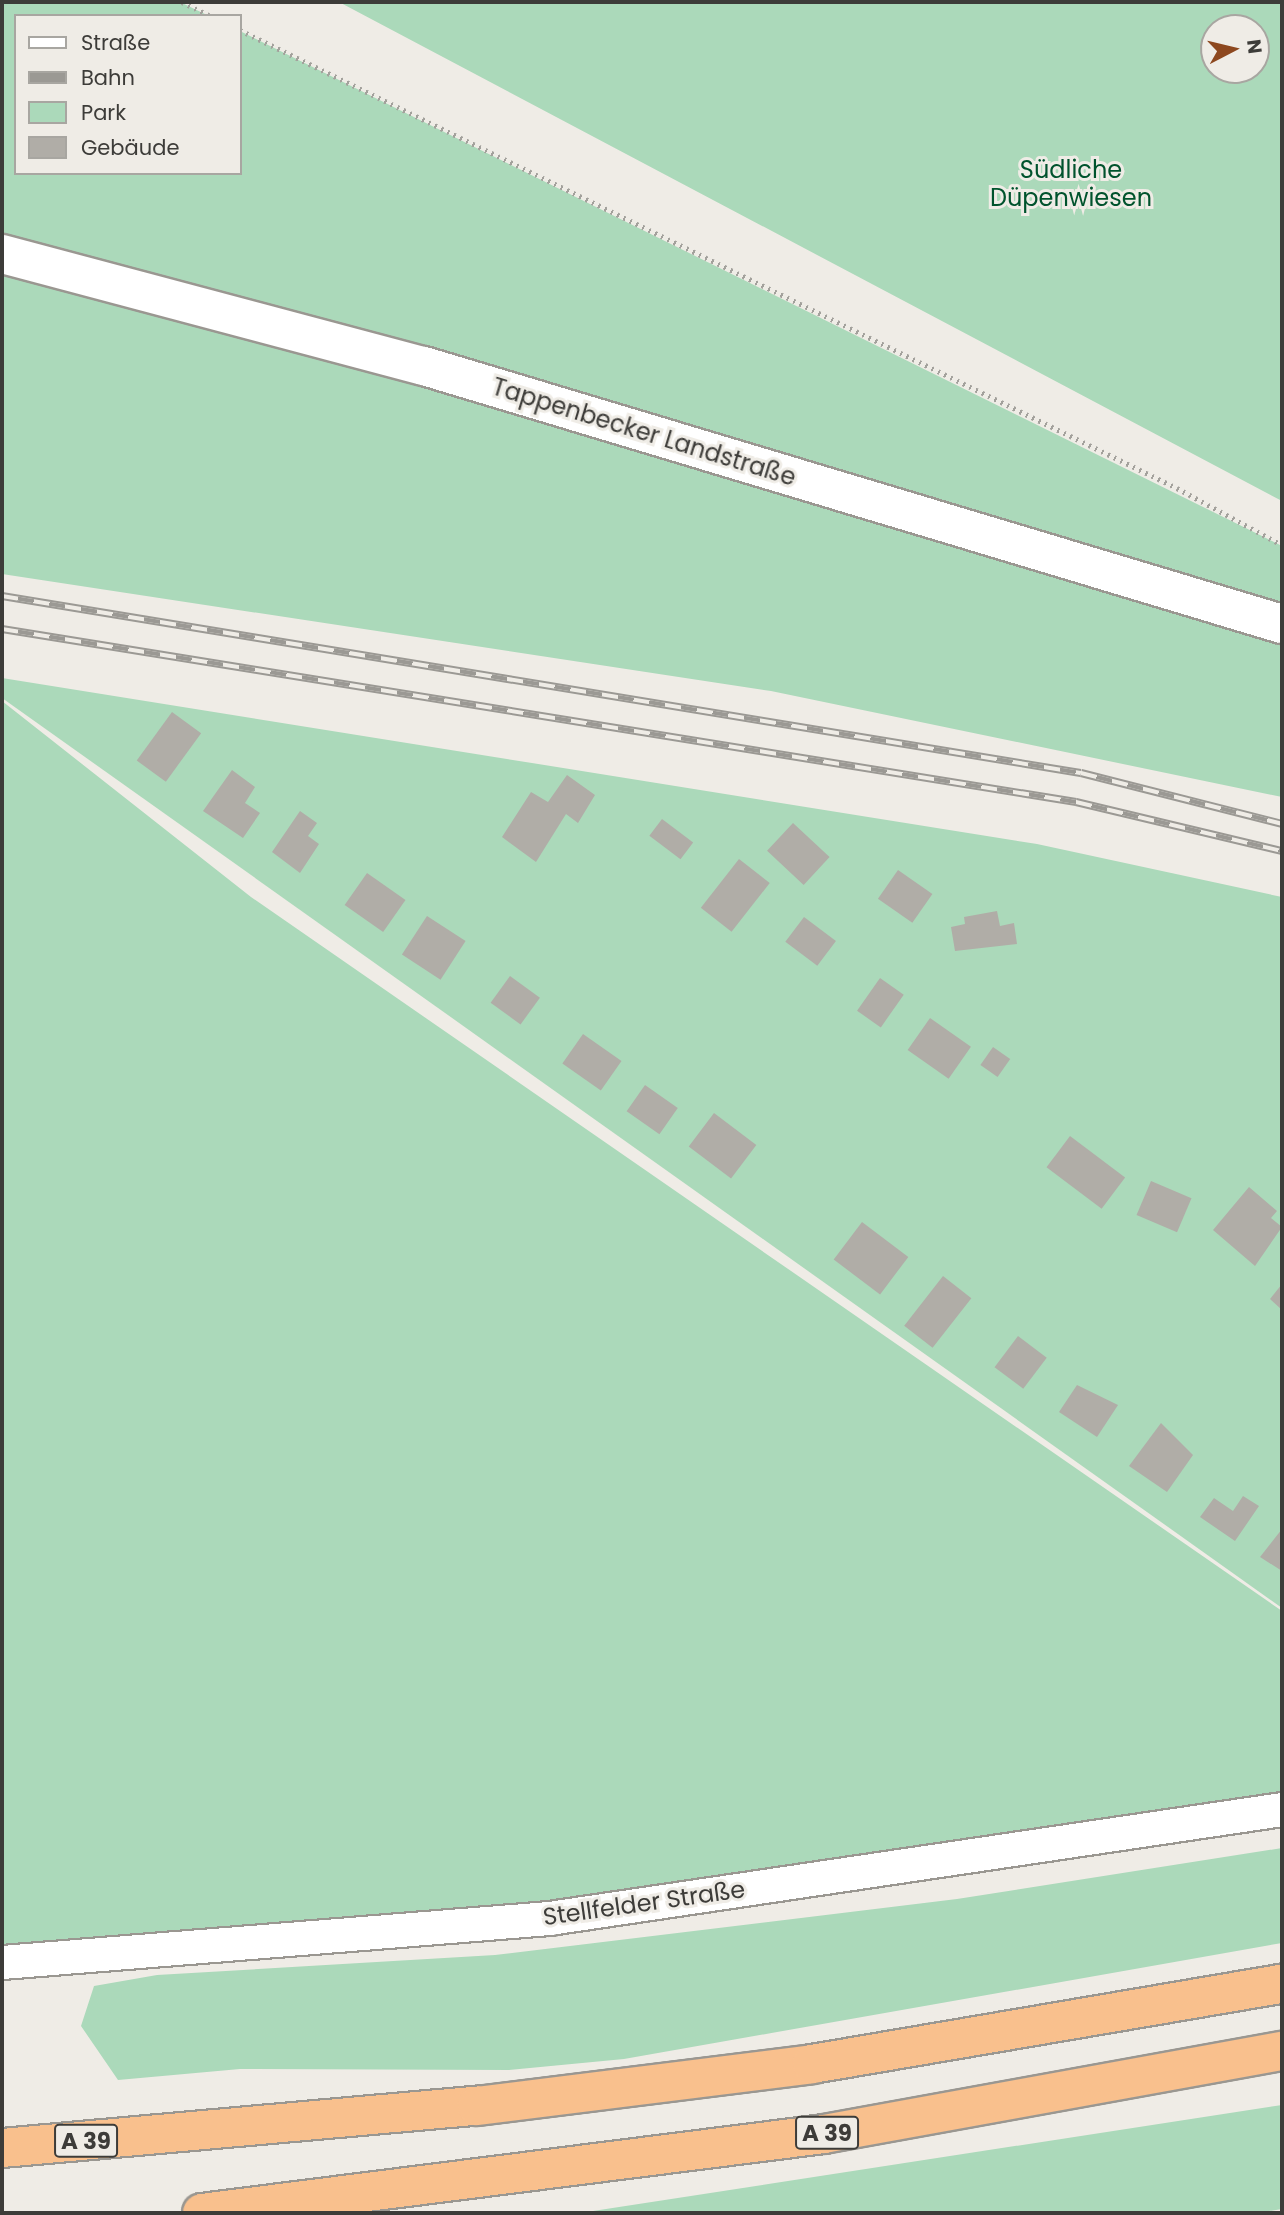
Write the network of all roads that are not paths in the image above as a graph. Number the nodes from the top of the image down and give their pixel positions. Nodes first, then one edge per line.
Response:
1 (2, 254) edge
2 (1282, 624) edge
3 (1282, 1809) edge
4 (2, 1962) edge
5 (1282, 1984) edge
6 (1282, 2051) edge
7 (2, 2148) edge
8 (202, 2213) edge

1 - 2 street, Tappenbecker Landstraße
3 - 4 street, Stellfelder Straße
5 - 7 highway, A 39
6 - 8 highway, A 39

